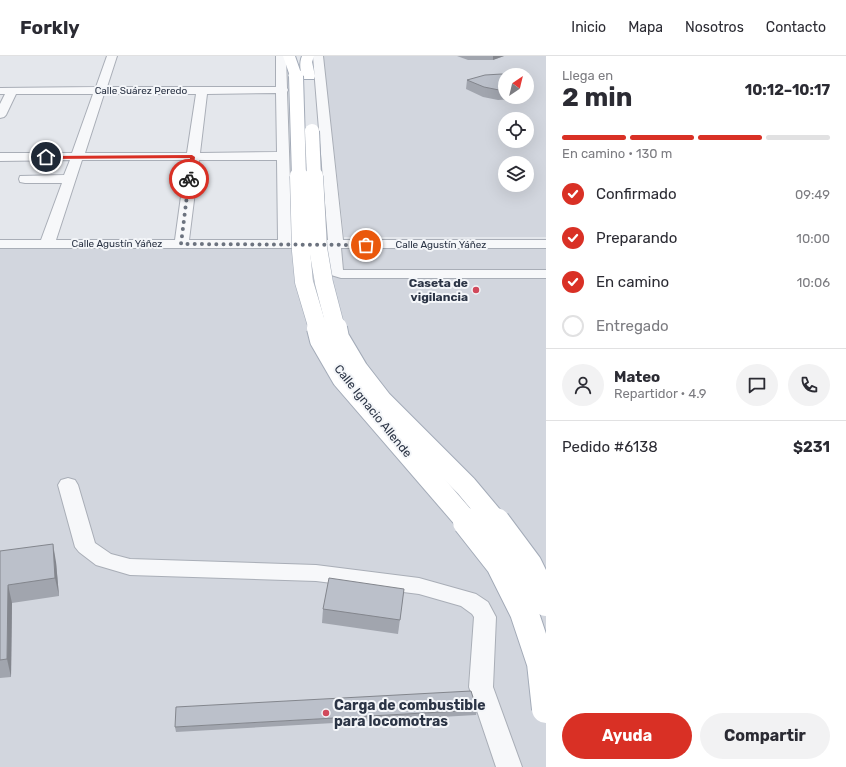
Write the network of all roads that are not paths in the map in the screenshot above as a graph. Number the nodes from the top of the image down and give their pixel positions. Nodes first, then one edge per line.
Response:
1 (112, 56) edge
2 (281, 56) edge
3 (289, 56) edge
4 (308, 56) edge
5 (318, 56) edge
6 (296, 81) junction
7 (0, 91) edge
8 (12, 91) junction
9 (100, 91) junction
10 (202, 91) junction
11 (0, 115) edge
12 (284, 156) junction
13 (0, 157) edge
14 (76, 157) junction
15 (192, 157) junction
16 (25, 179) dead end
17 (69, 179) junction
18 (0, 244) edge
19 (47, 244) junction
20 (181, 244) junction
21 (284, 244) junction
22 (546, 244) edge
23 (335, 245) junction
24 (546, 274) edge
25 (68, 485) dead end
26 (546, 602) edge
27 (546, 709) edge
28 (509, 767) edge

1 - 9 street
2 - 6 street, Calle Ignacio Allende
3 - 6 main road, Calle Ignacio Allende
4 - 6 main road, Calle Ignacio Allende
5 - 23 street
6 - 10 street, Calle Suárez Peredo
6 - 12 street, Calle Ignacio Allende
6 - 26 main road, Calle Ignacio Allende, bridge
6 - 27 main road, Calle Ignacio Allende, bridge
7 - 8 street, Calle Suárez Peredo
8 - 9 street, Calle Suárez Peredo
8 - 11 street
9 - 10 street, Calle Suárez Peredo
9 - 14 street
10 - 15 street
12 - 15 street
12 - 21 street, Calle Ignacio Allende
13 - 14 street
14 - 15 street
14 - 17 street
15 - 20 street
16 - 17 street
17 - 19 street
18 - 19 street, Calle Agustín Yáñez
19 - 20 street, Calle Agustín Yáñez
20 - 21 street, Calle Agustín Yáñez
21 - 23 street, Calle Agustín Yáñez
22 - 23 street, Calle Agustín Yáñez
23 - 24 street
25 - 28 street

